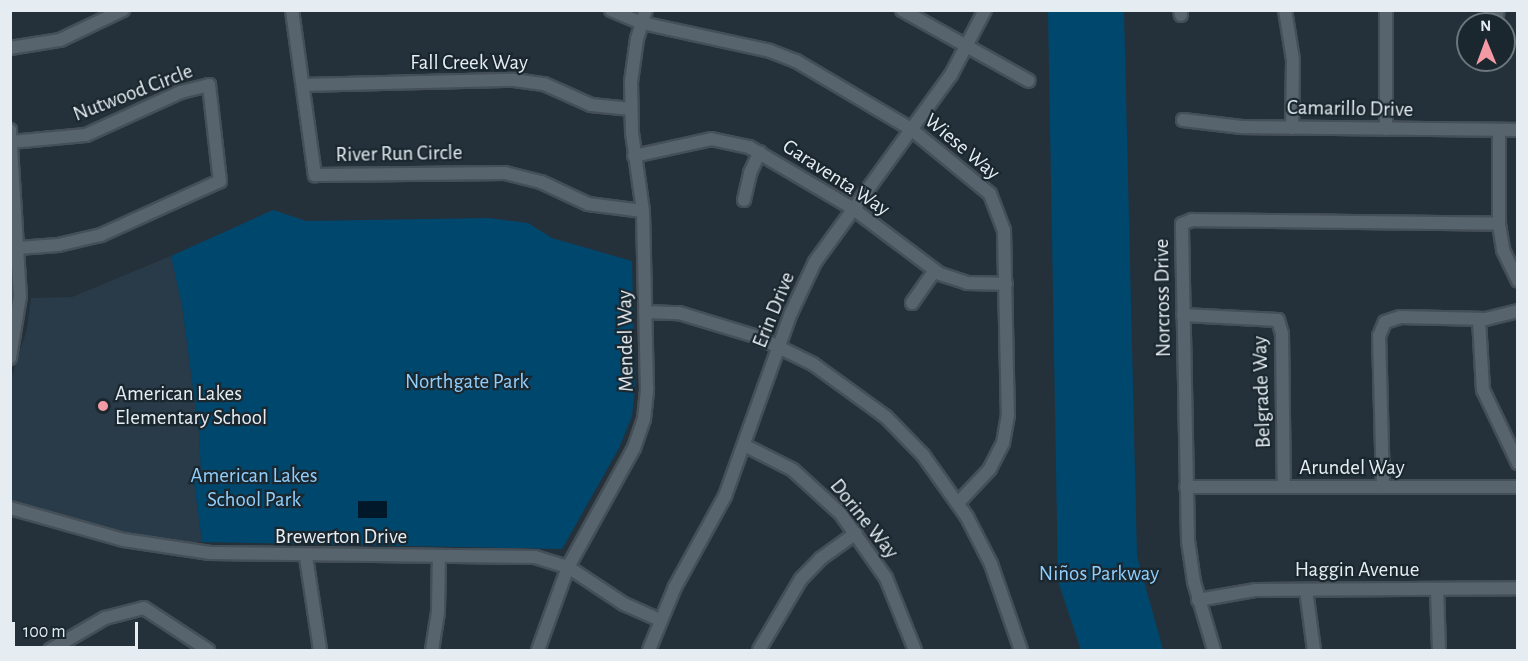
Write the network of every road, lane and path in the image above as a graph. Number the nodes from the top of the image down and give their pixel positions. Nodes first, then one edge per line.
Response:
1 (123, 10) edge
2 (292, 10) edge
3 (610, 10) edge
4 (646, 10) edge
5 (902, 10) edge
6 (985, 10) edge
7 (1285, 10) edge
8 (1386, 10) edge
9 (642, 24) junction
10 (10, 48) edge
11 (966, 48) junction
12 (1029, 81) dead end
13 (303, 85) junction
14 (631, 109) junction
15 (1183, 120) dead end
16 (1292, 128) junction
17 (911, 129) junction
18 (1386, 129) junction
19 (10, 130) edge
20 (1499, 130) junction
21 (1518, 130) edge
22 (11, 142) edge
23 (760, 152) junction
24 (634, 156) junction
25 (12, 190) edge
26 (744, 200) dead end
27 (852, 208) junction
28 (643, 210) junction
29 (1499, 224) junction
30 (18, 248) junction
31 (934, 271) junction
32 (1518, 281) edge
33 (1006, 284) junction
34 (16, 295) edge
35 (912, 303) dead end
36 (1518, 311) edge
37 (645, 312) junction
38 (1183, 315) junction
39 (1479, 319) junction
40 (779, 346) junction
41 (10, 358) edge
42 (744, 445) junction
43 (1518, 463) edge
44 (1186, 487) junction
45 (1284, 487) junction
46 (1383, 487) junction
47 (1518, 487) edge
48 (958, 503) junction
49 (10, 508) edge
50 (856, 533) junction
51 (439, 556) junction
52 (306, 557) junction
53 (568, 567) junction
54 (1518, 588) edge
55 (1437, 589) junction
56 (1306, 590) junction
57 (1198, 600) junction
58 (660, 620) junction
59 (50, 651) edge
60 (208, 651) edge
61 (320, 651) edge
62 (432, 651) edge
63 (538, 651) edge
64 (648, 651) edge
65 (759, 651) edge
66 (915, 651) edge
67 (1021, 651) edge
68 (1214, 651) edge
69 (1314, 651) edge
70 (1439, 651) edge

1 - 10 street
2 - 13 street, River Run Circle
3 - 9 street
4 - 9 street, Mendel Way
5 - 11 street
6 - 11 street, Erin Drive
7 - 16 street
8 - 18 street
9 - 14 street, Mendel Way
9 - 17 street, Wiese Way
11 - 12 street
11 - 17 street, Erin Drive
13 - 14 street, Fall Creek Way
13 - 28 street, River Run Circle
14 - 24 street, Mendel Way
15 - 16 street, Camarillo Drive
16 - 18 street, Camarillo Drive
17 - 27 street, Erin Drive
17 - 33 street, Wiese Way
18 - 20 street, Camarillo Drive
19 - 22 street
20 - 21 street, Camarillo Drive
20 - 29 street
22 - 25 street
22 - 30 street, Nutwood Circle
23 - 24 street, Garaventa Way
23 - 26 street
23 - 27 street, Garaventa Way
24 - 28 street, Mendel Way
25 - 30 street
27 - 31 street, Garaventa Way
27 - 40 street, Erin Drive
28 - 37 street, Mendel Way
29 - 32 street
29 - 38 street, Norcross Drive
30 - 34 street
31 - 33 street, Garaventa Way
31 - 35 street
33 - 48 street, Wiese Way
34 - 41 street
36 - 39 street
37 - 40 street
37 - 53 street, Mendel Way
38 - 44 street, Norcross Drive
38 - 45 street, Belgrade Way
39 - 43 street
39 - 46 street
40 - 42 street, Erin Drive
40 - 48 street
42 - 50 street, Dorine Way
42 - 58 street, Erin Drive
44 - 45 street, Arundel Way
44 - 57 street, Norcross Drive
45 - 46 street, Arundel Way
46 - 47 street, Arundel Way
48 - 67 street
49 - 52 street, Brewerton Drive
50 - 65 street
50 - 66 street, Dorine Way
51 - 52 street, Brewerton Drive
51 - 53 street, Brewerton Drive
51 - 62 street
52 - 61 street
53 - 58 street, Brewerton Drive
53 - 63 street, Mendel Way
54 - 55 street, Haggin Avenue
55 - 56 street, Haggin Avenue
55 - 70 street
56 - 57 street, Haggin Avenue
56 - 69 street
57 - 68 street, Norcross Drive
58 - 64 street, Erin Drive
59 - 60 street

